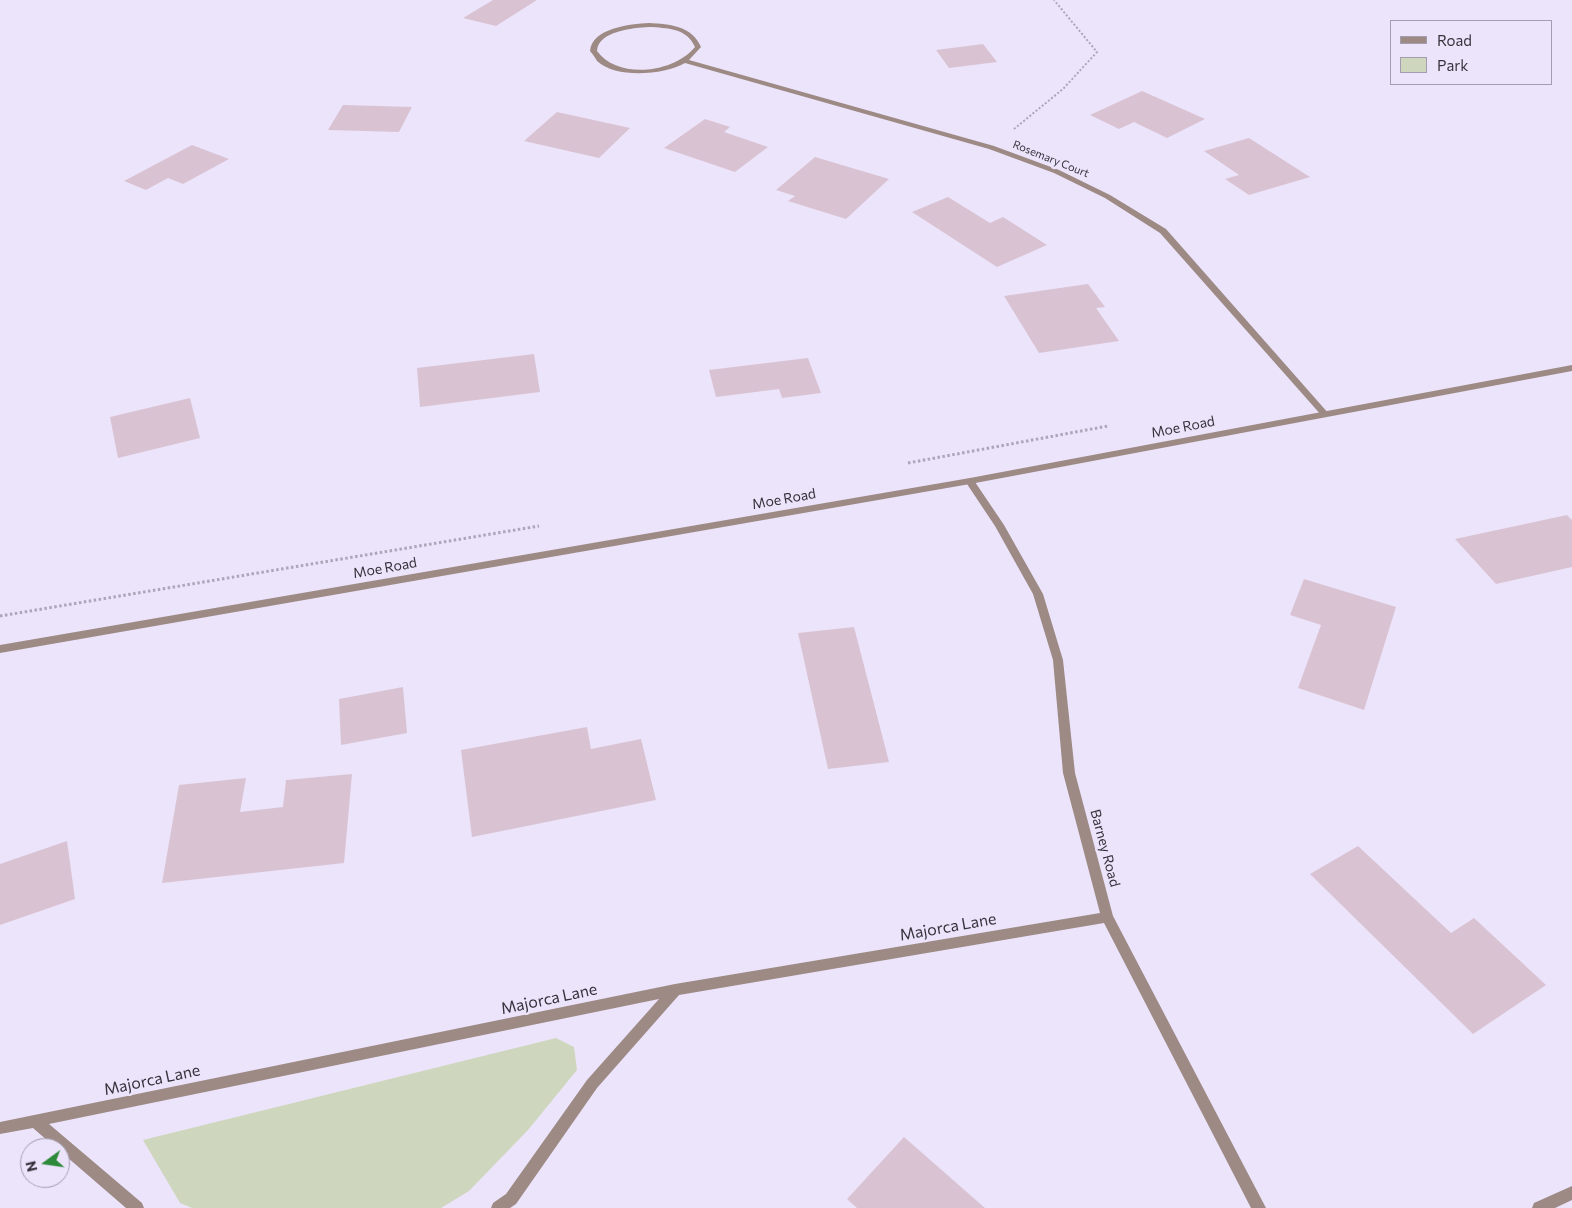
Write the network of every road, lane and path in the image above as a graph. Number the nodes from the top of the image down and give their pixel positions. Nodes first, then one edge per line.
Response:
1 (1054, 0) edge
2 (686, 61) junction
3 (990, 148) junction
4 (1572, 368) edge
5 (1326, 414) junction
6 (1111, 425) dead end
7 (906, 463) dead end
8 (970, 481) junction
9 (544, 525) dead end
10 (0, 616) edge
11 (0, 649) edge
12 (1107, 917) junction
13 (675, 990) junction
14 (35, 1120) junction
15 (0, 1128) edge
16 (1572, 1193) edge
17 (137, 1208) edge
18 (498, 1208) edge
19 (1259, 1208) edge
20 (1539, 1208) edge

1 - 3 path
2 - 2 street
2 - 3 street, Rosemary Court
3 - 5 street, Rosemary Court
4 - 5 street, Moe Road
5 - 8 street, Moe Road
6 - 7 path
8 - 11 street, Moe Road
8 - 12 street, Barney Road
9 - 10 path
12 - 13 street, Majorca Lane
12 - 19 street, Barney Road
13 - 14 street, Majorca Lane
13 - 18 street
14 - 15 street, Majorca Lane
14 - 17 street
16 - 20 street

